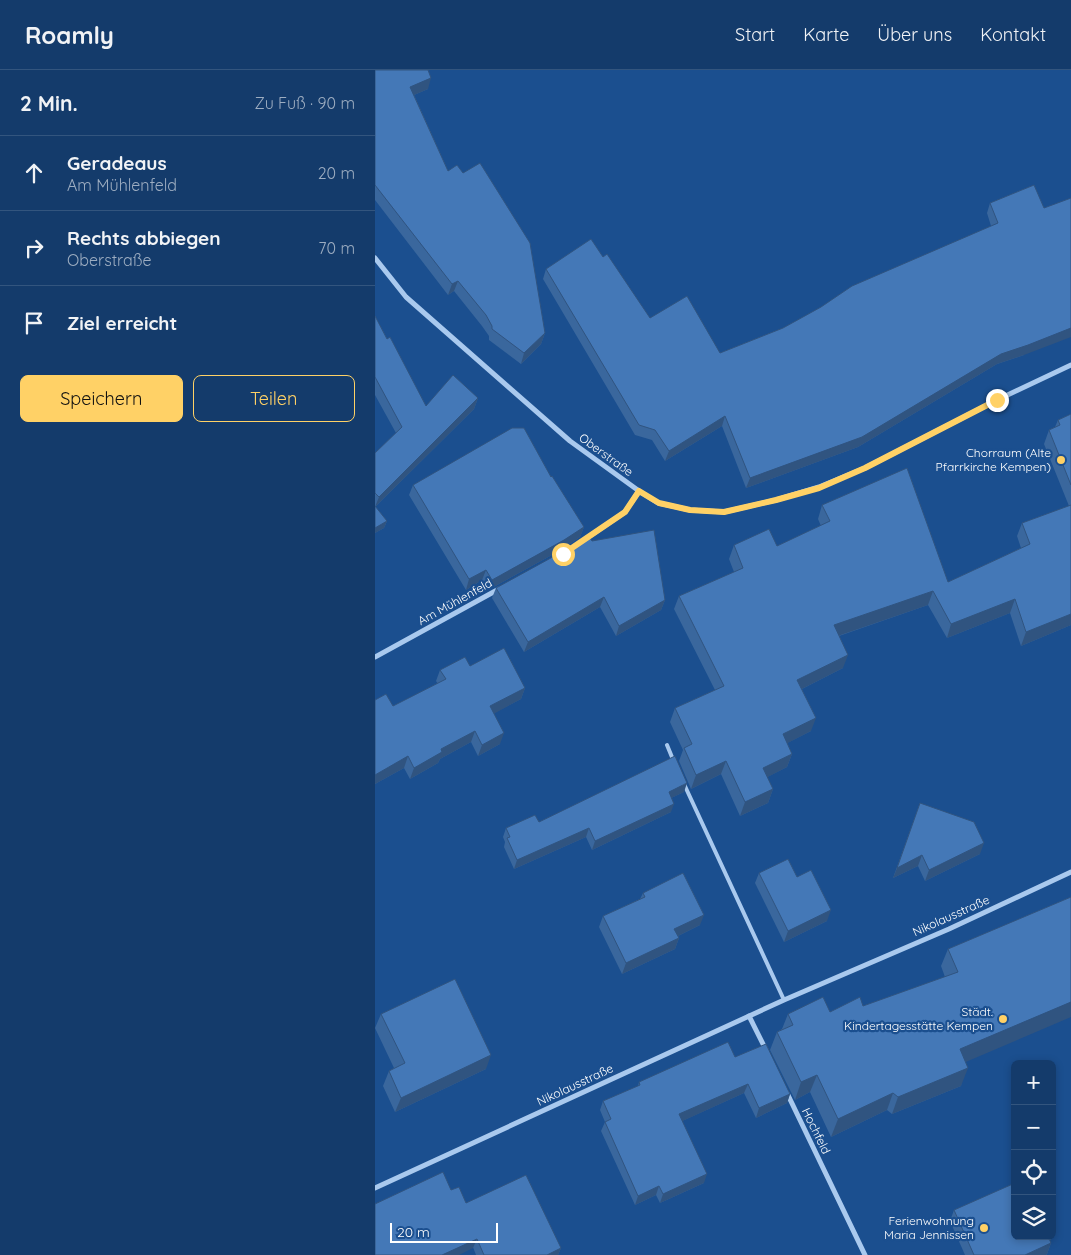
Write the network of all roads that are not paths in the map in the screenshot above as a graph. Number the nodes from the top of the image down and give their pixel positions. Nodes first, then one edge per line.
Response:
1 (375, 258) edge
2 (1071, 365) edge
3 (639, 491) junction
4 (578, 544) edge
5 (503, 587) edge
6 (375, 657) edge
7 (667, 746) dead end
8 (675, 763) edge
9 (683, 781) edge
10 (1071, 872) edge
11 (784, 1000) junction
12 (749, 1016) junction
13 (771, 1060) edge
14 (784, 1087) edge
15 (375, 1188) edge
16 (865, 1255) edge

1 - 3 street, Oberstraße
2 - 3 street, Oberstraße
3 - 4 street
5 - 6 street, Am Mühlenfeld
7 - 8 lane
9 - 11 lane
10 - 11 street, Nikolausstraße
11 - 12 street, Nikolausstraße
12 - 13 street
12 - 15 street, Nikolausstraße
14 - 16 street, Hochfeld

